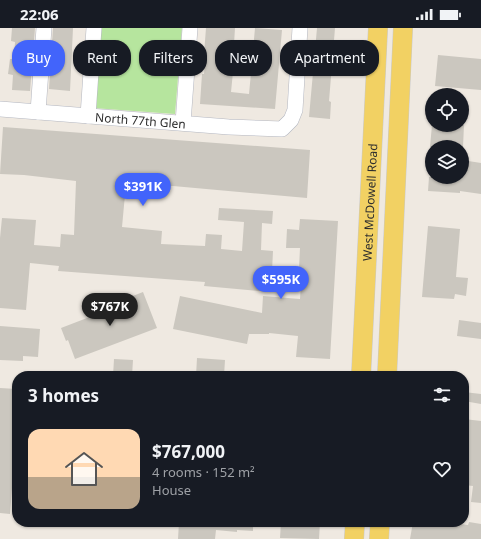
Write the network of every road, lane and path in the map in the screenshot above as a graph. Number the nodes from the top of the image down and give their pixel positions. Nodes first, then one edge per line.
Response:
1 (44, 28) edge
2 (94, 28) edge
3 (190, 28) edge
4 (300, 28) edge
5 (378, 28) edge
6 (403, 28) edge
7 (0, 109) edge
8 (38, 112) junction
9 (88, 116) junction
10 (183, 123) junction
11 (370, 201) junction
12 (396, 203) junction
13 (367, 265) junction
14 (361, 371) edge
15 (386, 371) edge
16 (388, 371) edge
17 (355, 527) edge
18 (380, 527) edge
19 (354, 539) edge
20 (379, 539) edge

1 - 8 street
2 - 9 street
3 - 10 street
4 - 10 street, North 77th Glen
5 - 11 main road, West McDowell Road
6 - 12 main road, West McDowell Road
7 - 8 street, North 77th Glen
8 - 9 street, North 77th Glen
9 - 10 street, North 77th Glen
11 - 12 main road
11 - 13 main road, West McDowell Road
12 - 16 main road, West McDowell Road
13 - 14 main road, West McDowell Road
13 - 15 main road
17 - 19 main road
18 - 20 main road

